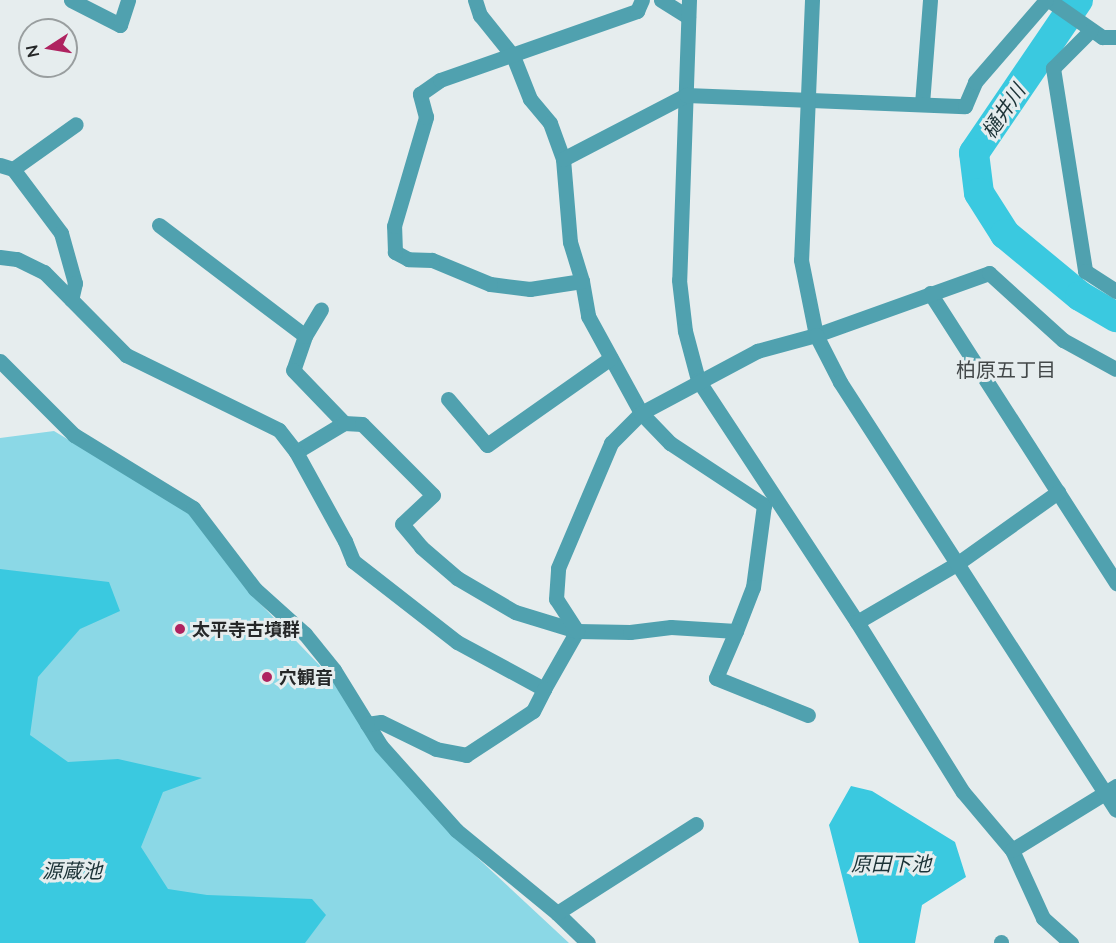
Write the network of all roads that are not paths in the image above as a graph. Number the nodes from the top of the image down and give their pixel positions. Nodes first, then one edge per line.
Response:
1 (71, 0) edge
2 (128, 0) edge
3 (475, 0) edge
4 (642, 0) edge
5 (661, 0) edge
6 (689, 0) edge
7 (812, 0) edge
8 (930, 0) edge
9 (1051, 2) edge
10 (688, 17) junction
11 (1086, 26) junction
12 (1116, 37) edge
13 (513, 56) junction
14 (686, 95) junction
15 (808, 100) junction
16 (922, 104) junction
17 (76, 124) dead end
18 (563, 159) junction
19 (7, 167) edge
20 (159, 225) dead end
21 (0, 257) edge
22 (582, 281) junction
23 (1116, 291) edge
24 (930, 293) junction
25 (71, 300) junction
26 (321, 309) dead end
27 (816, 335) junction
28 (305, 336) junction
29 (610, 358) junction
30 (0, 361) edge
31 (1116, 369) edge
32 (698, 380) junction
33 (448, 399) dead end
34 (641, 413) junction
35 (344, 423) junction
36 (296, 452) junction
37 (1058, 492) junction
38 (958, 562) junction
39 (1116, 583) edge
40 (857, 622) junction
41 (577, 631) junction
42 (736, 631) junction
43 (544, 689) junction
44 (808, 715) dead end
45 (367, 724) junction
46 (1111, 789) edge
47 (1116, 810) edge
48 (696, 824) dead end
49 (1012, 850) junction
50 (557, 913) junction
51 (588, 943) edge
52 (1071, 943) edge

1 - 2 street
3 - 13 street
4 - 13 street
5 - 10 street
6 - 10 street
7 - 15 street
8 - 16 street
9 - 11 street
9 - 16 street
10 - 14 street
11 - 12 street
11 - 23 street
13 - 18 street
13 - 22 street
14 - 15 street
14 - 18 street
14 - 32 street
15 - 16 street
15 - 27 street
17 - 19 street
18 - 22 street
19 - 25 street
20 - 28 street
21 - 25 street
22 - 29 street
24 - 27 street
24 - 31 street
24 - 37 street
25 - 36 street
26 - 28 street
27 - 32 street
27 - 38 street
28 - 35 street
29 - 33 street
29 - 34 street
30 - 45 street
32 - 34 street
32 - 40 street
34 - 41 street
34 - 42 street
35 - 36 street
35 - 41 street
36 - 43 street
37 - 38 street
37 - 39 street
38 - 40 street
38 - 46 street
40 - 49 street
41 - 42 street
41 - 43 street
42 - 44 street
43 - 45 street
45 - 50 street
46 - 47 street
46 - 49 street
48 - 50 street
49 - 52 street
50 - 51 street

